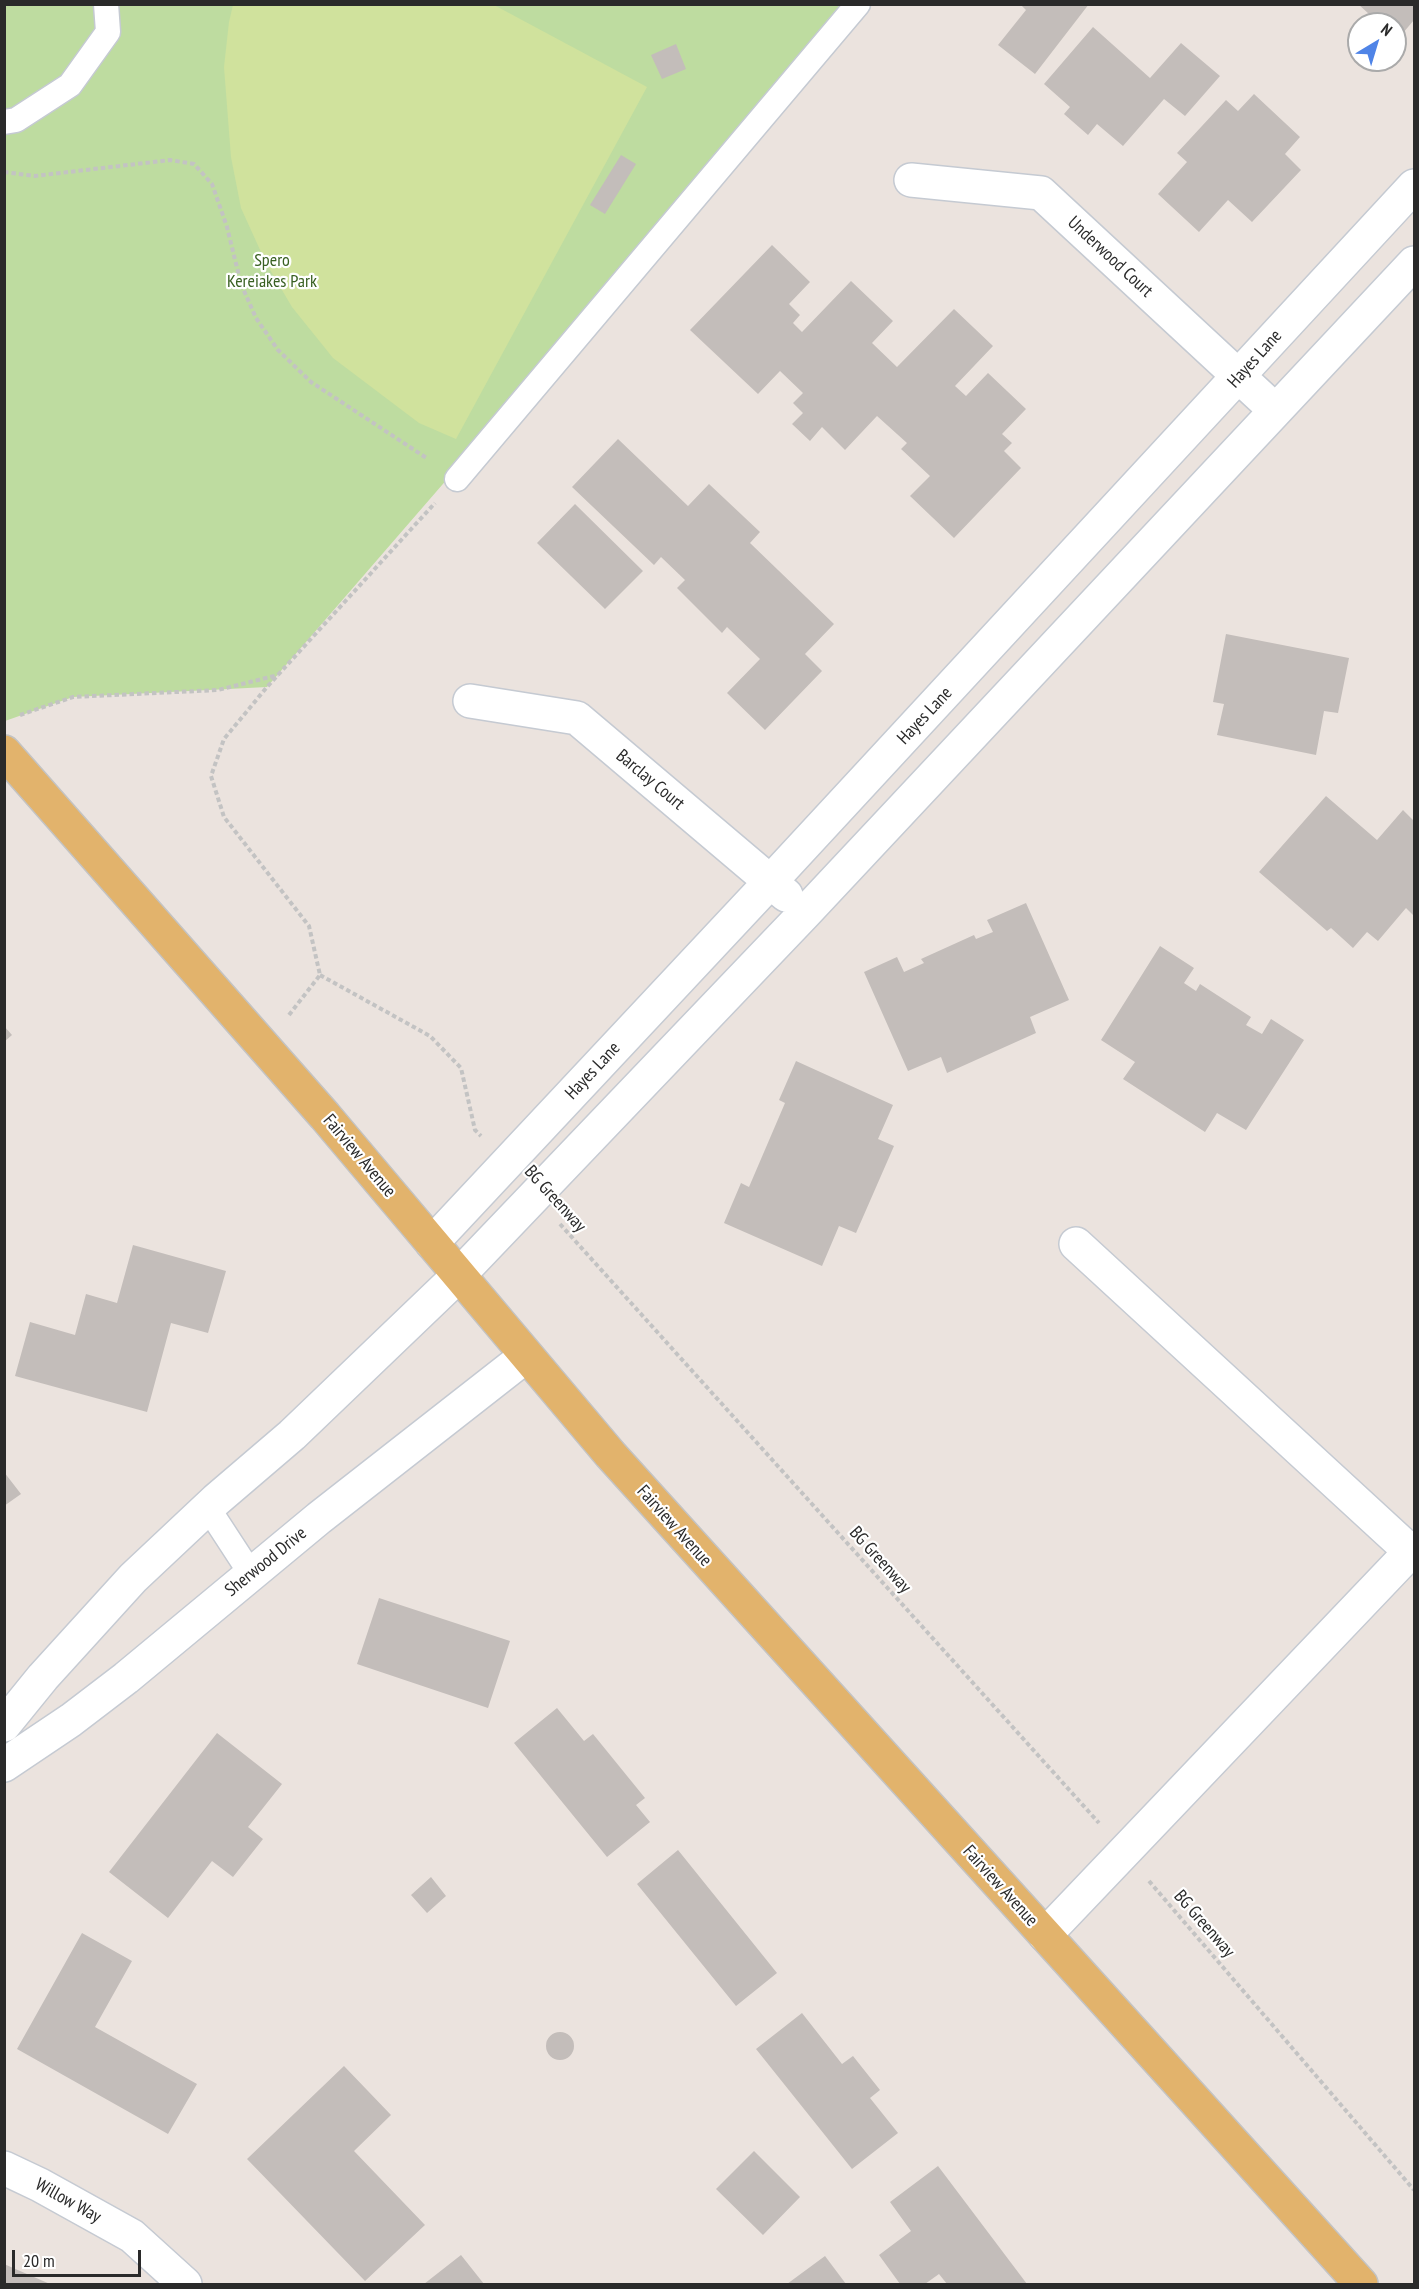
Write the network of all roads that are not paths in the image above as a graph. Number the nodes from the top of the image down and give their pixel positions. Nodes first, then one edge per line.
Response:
1 (106, 4) edge
2 (858, 4) edge
3 (4, 122) edge
4 (911, 180) dead end
5 (1414, 186) edge
6 (1414, 263) edge
7 (1239, 377) junction
8 (1275, 410) junction
9 (457, 478) road end
10 (470, 701) dead end
11 (4, 752) edge
12 (771, 881) junction
13 (806, 913) junction
14 (432, 1243) junction
15 (1076, 1244) dead end
16 (459, 1275) junction
17 (526, 1356) junction
18 (208, 1508) junction
19 (1413, 1550) edge
20 (251, 1574) junction
21 (4, 1725) edge
22 (4, 1765) edge
23 (1045, 1935) junction
24 (4, 2168) edge
25 (185, 2284) edge
26 (1361, 2284) edge

1 - 3 lane
2 - 9 lane
4 - 7 street, Underwood Court
5 - 7 street, Hayes Lane
6 - 8 street
7 - 8 street, Underwood Court
7 - 12 street, Hayes Lane
8 - 13 street
10 - 12 street, Barclay Court
11 - 14 main road, Fairview Avenue
12 - 13 street, Barclay Court
12 - 14 street, Hayes Lane
13 - 16 street
14 - 16 main road, Fairview Avenue
15 - 19 street
16 - 17 main road, Fairview Avenue
16 - 18 street
17 - 20 street, Sherwood Drive
17 - 23 main road, Fairview Avenue
18 - 20 lane
18 - 21 street
19 - 23 street
20 - 22 street, Sherwood Drive
23 - 26 main road, Fairview Avenue
24 - 25 street, Willow Way

